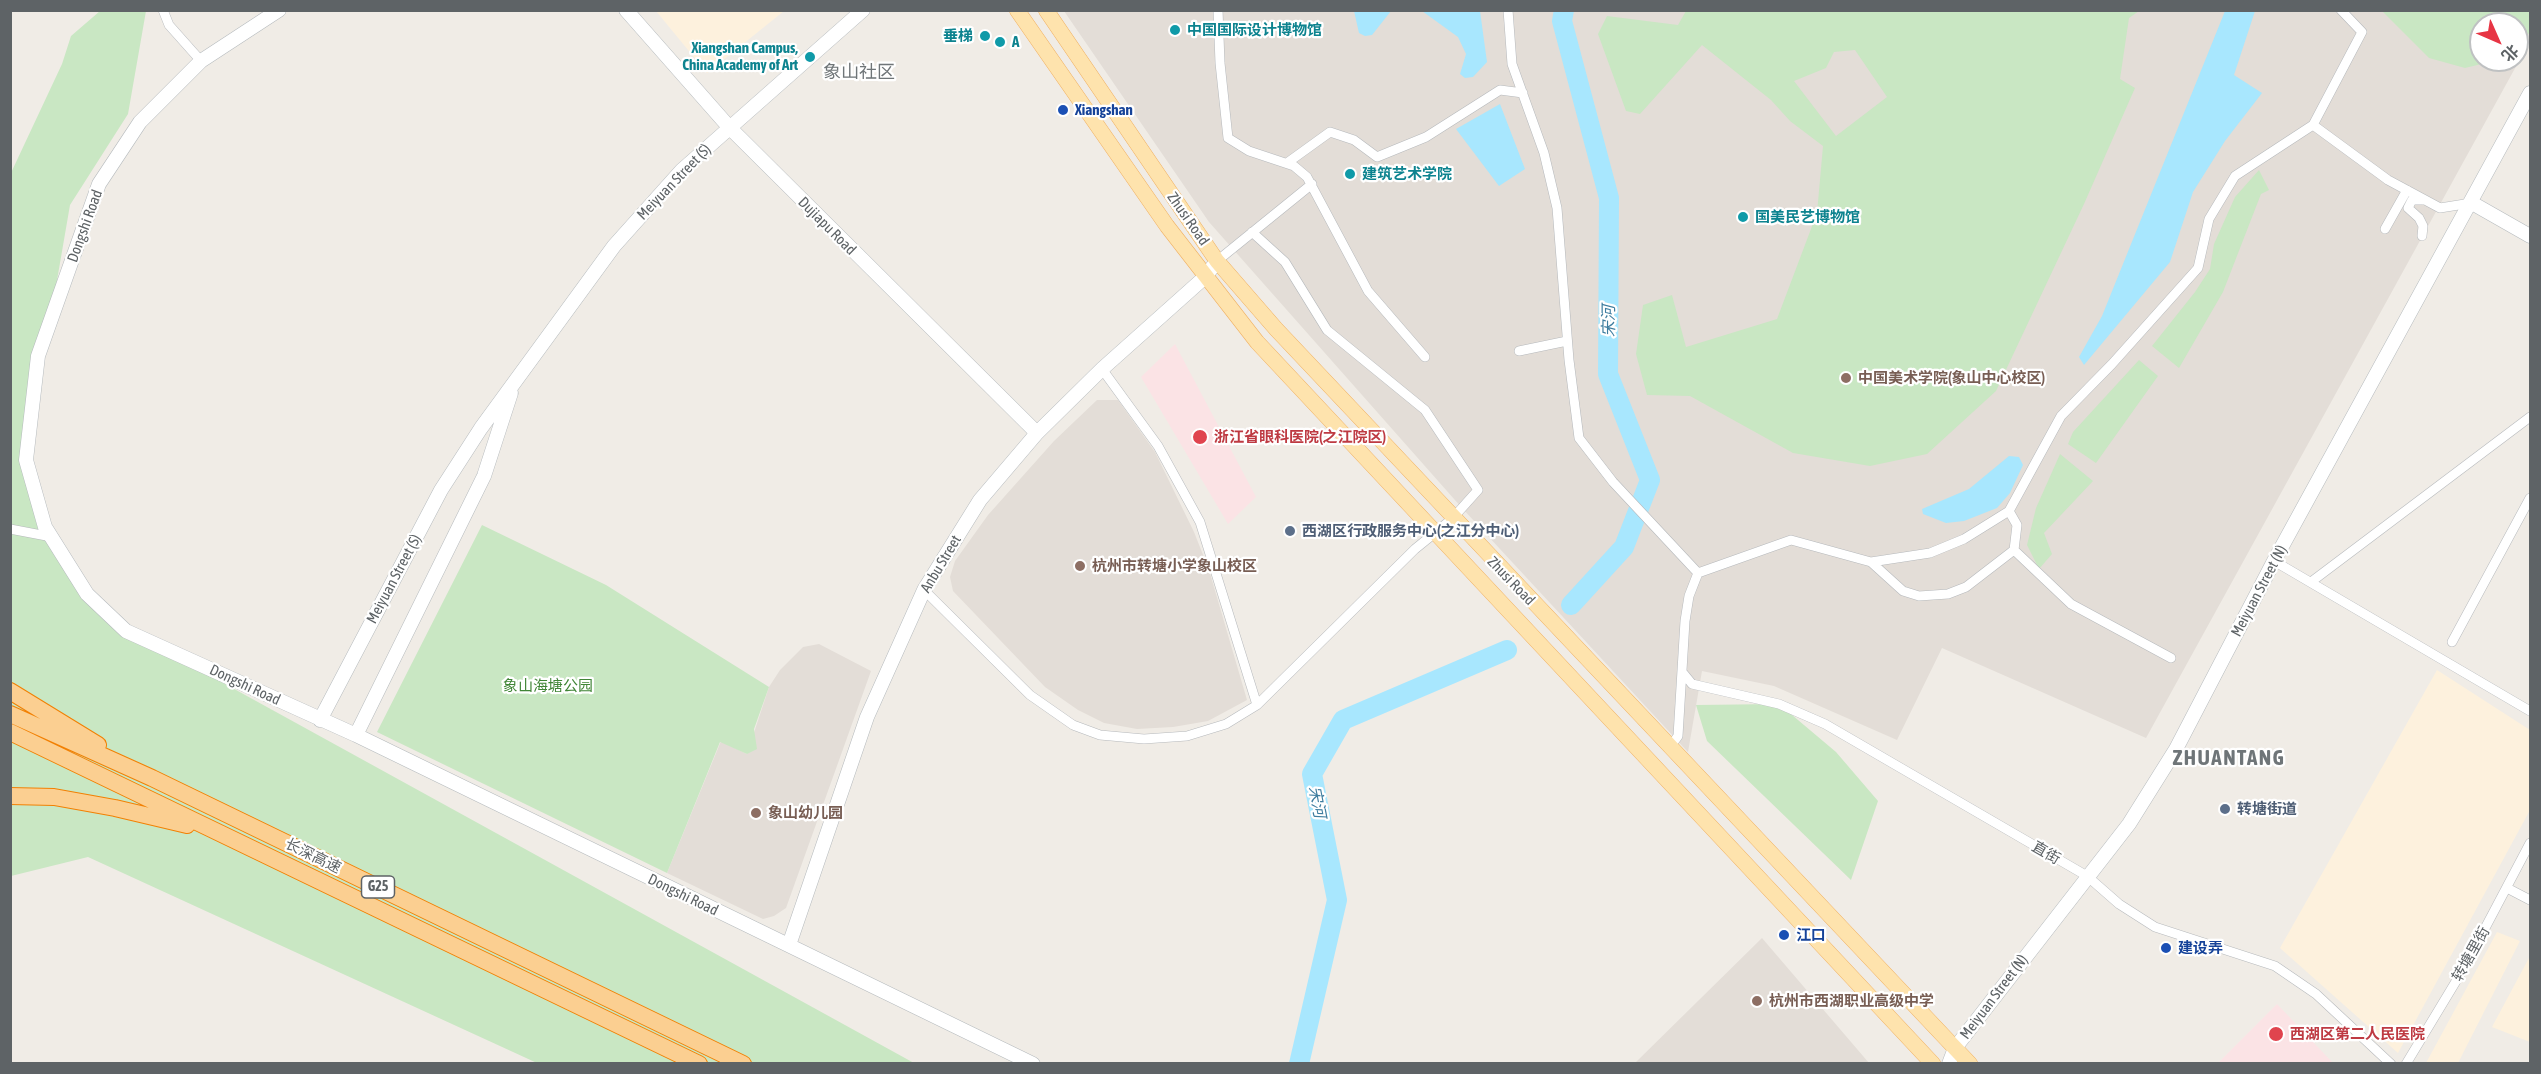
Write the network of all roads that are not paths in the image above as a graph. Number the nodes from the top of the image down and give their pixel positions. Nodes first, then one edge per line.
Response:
1 (163, 10) edge
2 (279, 10) edge
3 (626, 10) edge
4 (863, 10) edge
5 (1017, 10) edge
6 (1046, 10) edge
7 (1218, 10) edge
8 (1508, 10) edge
9 (2341, 10) edge
10 (201, 61) junction
11 (1523, 93) junction
12 (2530, 93) edge
13 (2313, 125) junction
14 (729, 127) junction
15 (1287, 163) junction
16 (1312, 184) junction
17 (2407, 190) junction
18 (2424, 200) junction
19 (2472, 203) junction
20 (2385, 229) dead end
21 (1252, 232) junction
22 (2422, 236) dead end
23 (2530, 236) edge
24 (1217, 261) junction
25 (1205, 277) junction
26 (1567, 341) junction
27 (1519, 351) dead end
28 (1425, 357) dead end
29 (1102, 369) junction
30 (515, 382) junction
31 (2530, 417) edge
32 (1037, 433) junction
33 (2530, 498) edge
34 (2009, 511) junction
35 (1452, 519) junction
36 (10, 529) edge
37 (1436, 534) junction
38 (52, 537) junction
39 (2014, 550) junction
40 (2274, 561) junction
41 (1871, 562) junction
42 (1698, 573) junction
43 (2311, 582) junction
44 (924, 590) junction
45 (2452, 642) dead end
46 (2171, 657) dead end
47 (1683, 673) junction
48 (10, 691) edge
49 (1257, 705) junction
50 (2530, 711) edge
51 (10, 714) edge
52 (320, 720) junction
53 (10, 732) edge
54 (356, 735) junction
55 (1670, 747) junction
56 (152, 778) junction
57 (10, 796) edge
58 (221, 833) junction
59 (2530, 843) edge
60 (2086, 876) junction
61 (2507, 888) junction
62 (2530, 900) edge
63 (789, 945) junction
64 (1955, 1048) junction
65 (699, 1064) edge
66 (743, 1064) edge
67 (1033, 1064) edge
68 (1933, 1064) edge
69 (1949, 1064) edge
70 (1970, 1064) edge
71 (2391, 1064) edge
72 (2406, 1064) edge

1 - 10 street
2 - 10 street, Dongshi Road
3 - 14 street, Dujiapu Road
4 - 14 street, Meiyuan Street (S)
5 - 25 main road, Zhusi Road
6 - 24 main road, Zhusi Road
7 - 15 street
8 - 11 street
9 - 13 street
10 - 38 street, Dongshi Road
11 - 15 street
11 - 26 street
12 - 19 street, Meiyuan Street (N)
13 - 17 street
13 - 34 street
14 - 30 street, Meiyuan Street (S)
14 - 32 street, Dujiapu Road
15 - 16 street
16 - 21 street
16 - 28 street
17 - 18 street
17 - 20 street
18 - 19 street
18 - 22 street
19 - 23 street
19 - 40 street, Meiyuan Street (N)
21 - 24 street
21 - 35 street
24 - 25 street, Anbu Street
24 - 35 main road, Zhusi Road
25 - 29 street, Anbu Street
25 - 37 main road, Zhusi Road
26 - 27 street
26 - 42 street
29 - 32 street, Anbu Street
29 - 49 street
30 - 52 street, Meiyuan Street (S)
30 - 54 street, Meiyuan Street (S)
31 - 43 street
32 - 44 street, Anbu Street
33 - 45 street
34 - 39 street
34 - 41 street
35 - 37 street
35 - 55 main road, Zhusi Road
36 - 38 street
37 - 49 street
37 - 68 main road, Zhusi Road
38 - 52 street, Dongshi Road
39 - 41 street
39 - 46 street
40 - 43 street
40 - 60 street, Meiyuan Street (N)
41 - 42 street
42 - 47 street
43 - 50 street
44 - 49 street
44 - 63 street, Anbu Street
47 - 55 street
47 - 60 street, 直街
48 - 56 highway
51 - 56 highway, 长深高速 / G25
52 - 54 street, Dongshi Road
53 - 58 highway, 长深高速 / G25
54 - 63 street, Dongshi Road
55 - 64 main road, Zhusi Road
56 - 66 highway, 长深高速 / G25
57 - 58 highway
58 - 65 highway, 长深高速 / G25
59 - 61 street, 转塘里街
60 - 64 street, Meiyuan Street (N)
60 - 71 street, 直街
61 - 62 street
61 - 72 street, 转塘里街
63 - 67 street, Dongshi Road
64 - 69 street, Meiyuan Street (N)
64 - 70 main road, Zhusi Road

